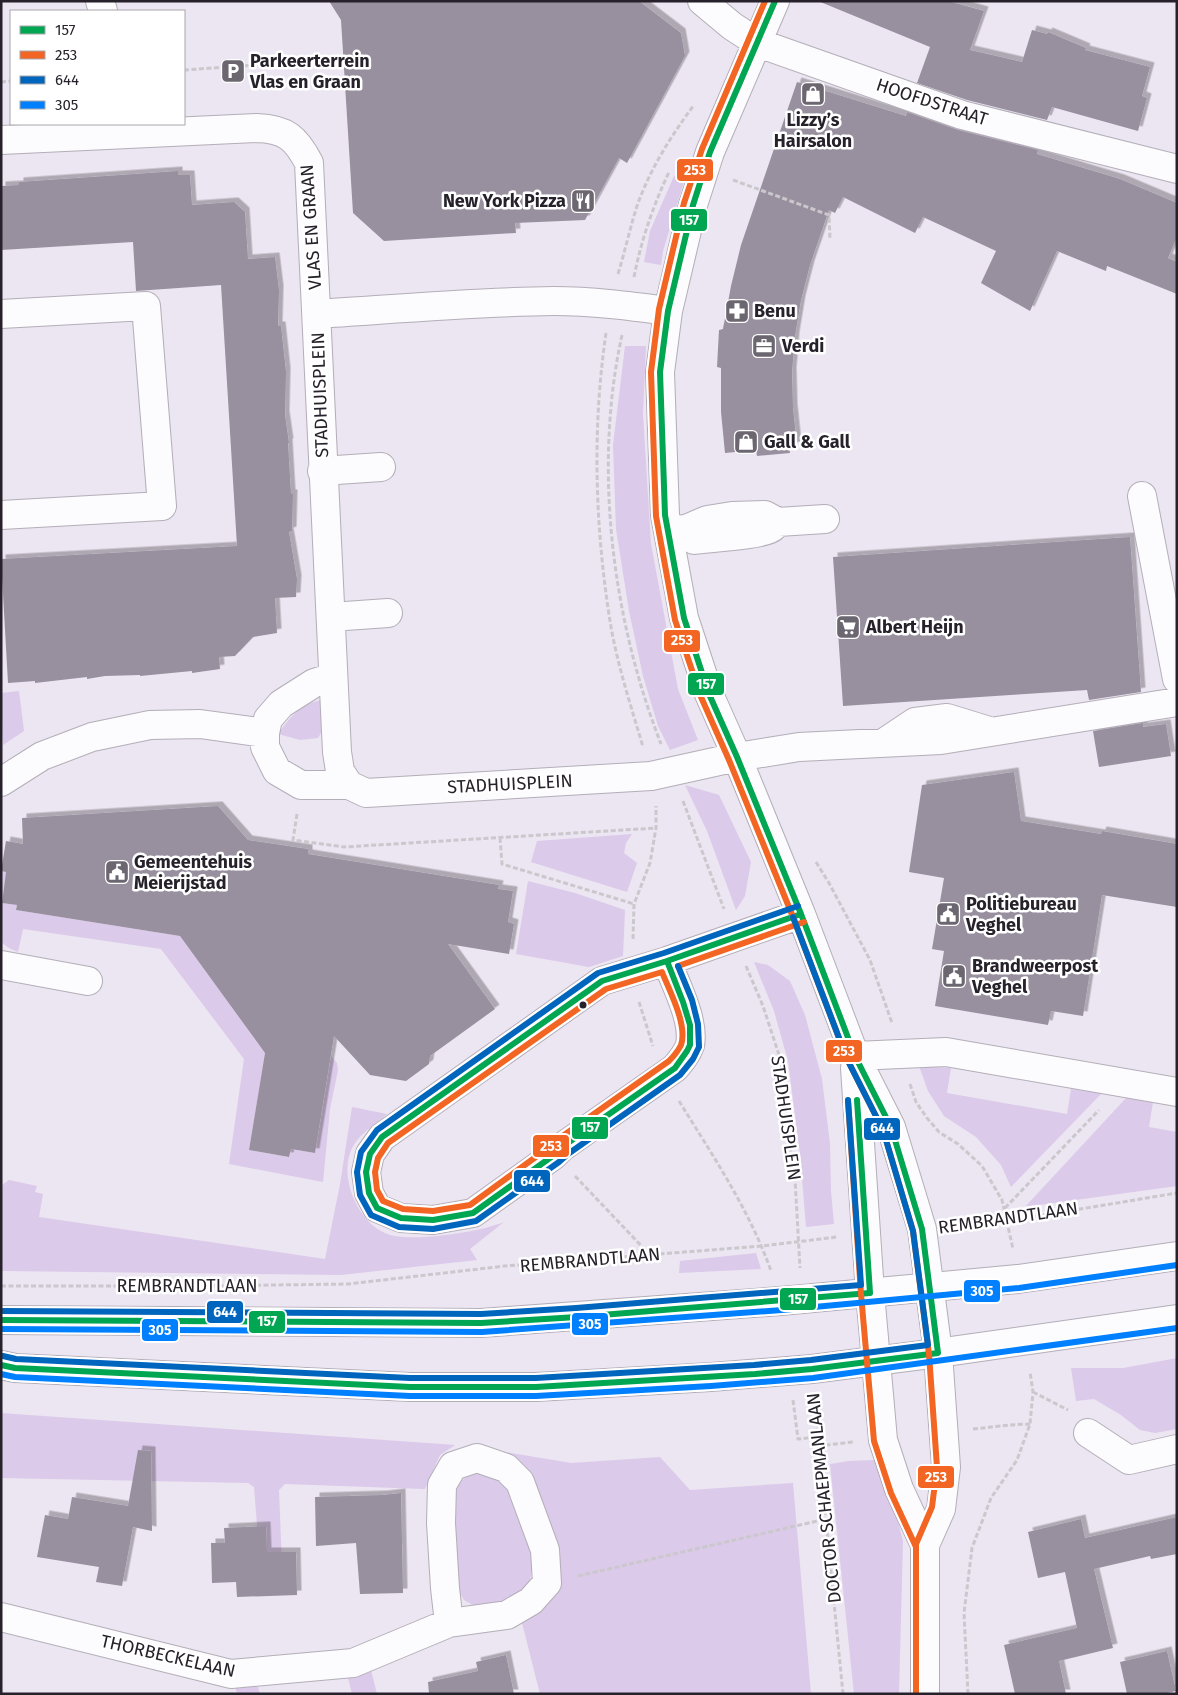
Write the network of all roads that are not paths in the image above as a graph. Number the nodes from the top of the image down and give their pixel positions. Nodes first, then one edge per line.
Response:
1 (702, 1) edge
2 (775, 1) edge
3 (758, 43) junction
4 (1, 140) edge
5 (1177, 169) edge
6 (668, 311) junction
7 (1, 314) edge
8 (317, 314) junction
9 (381, 467) dead end
10 (322, 471) junction
11 (1142, 496) dead end
12 (1, 515) edge
13 (825, 519) dead end
14 (669, 537) junction
15 (388, 612) dead end
16 (330, 617) junction
17 (333, 677) junction
18 (1177, 679) edge
19 (1177, 702) edge
20 (265, 733) junction
21 (737, 757) junction
22 (1, 782) edge
23 (349, 785) junction
24 (801, 914) junction
25 (667, 961) junction
26 (5, 966) edge
27 (88, 981) dead end
28 (855, 1056) junction
29 (1177, 1092) edge
30 (1177, 1256) edge
31 (930, 1287) junction
32 (870, 1293) junction
33 (1177, 1318) edge
34 (1, 1320) edge
35 (938, 1353) junction
36 (876, 1361) junction
37 (1, 1365) edge
38 (1088, 1433) road end
39 (1177, 1449) edge
40 (925, 1545) junction
41 (1, 1617) edge
42 (449, 1623) junction
43 (926, 1694) edge

1 - 3 street, HOOFDSTRAAT
2 - 3 street
3 - 5 street, HOOFDSTRAAT
3 - 6 street
4 - 8 street, VLAS EN GRAAN
6 - 8 street, STADHUISPLEIN
6 - 14 street
7 - 12 street
8 - 10 street, STADHUISPLEIN
9 - 10 street
10 - 16 street, STADHUISPLEIN
11 - 18 street
13 - 14 street
14 - 21 street
15 - 16 street
16 - 17 street, STADHUISPLEIN
17 - 20 street
17 - 23 street, STADHUISPLEIN
19 - 21 street, STADHUISPLEIN
20 - 22 street
20 - 23 street, STADHUISPLEIN
21 - 23 street, STADHUISPLEIN
21 - 24 street
24 - 25 street
24 - 28 street
25 - 25 street
26 - 27 street
28 - 29 street
28 - 31 street
28 - 32 street
30 - 31 street, REMBRANDTLAAN
31 - 32 street, REMBRANDTLAAN
31 - 35 street
32 - 34 street, REMBRANDTLAAN
32 - 36 street
33 - 35 street
35 - 36 street
35 - 40 street
36 - 37 street
36 - 40 street
38 - 39 street
40 - 43 street
41 - 42 street, THORBECKELAAN
42 - 42 street, THORBECKELAAN

